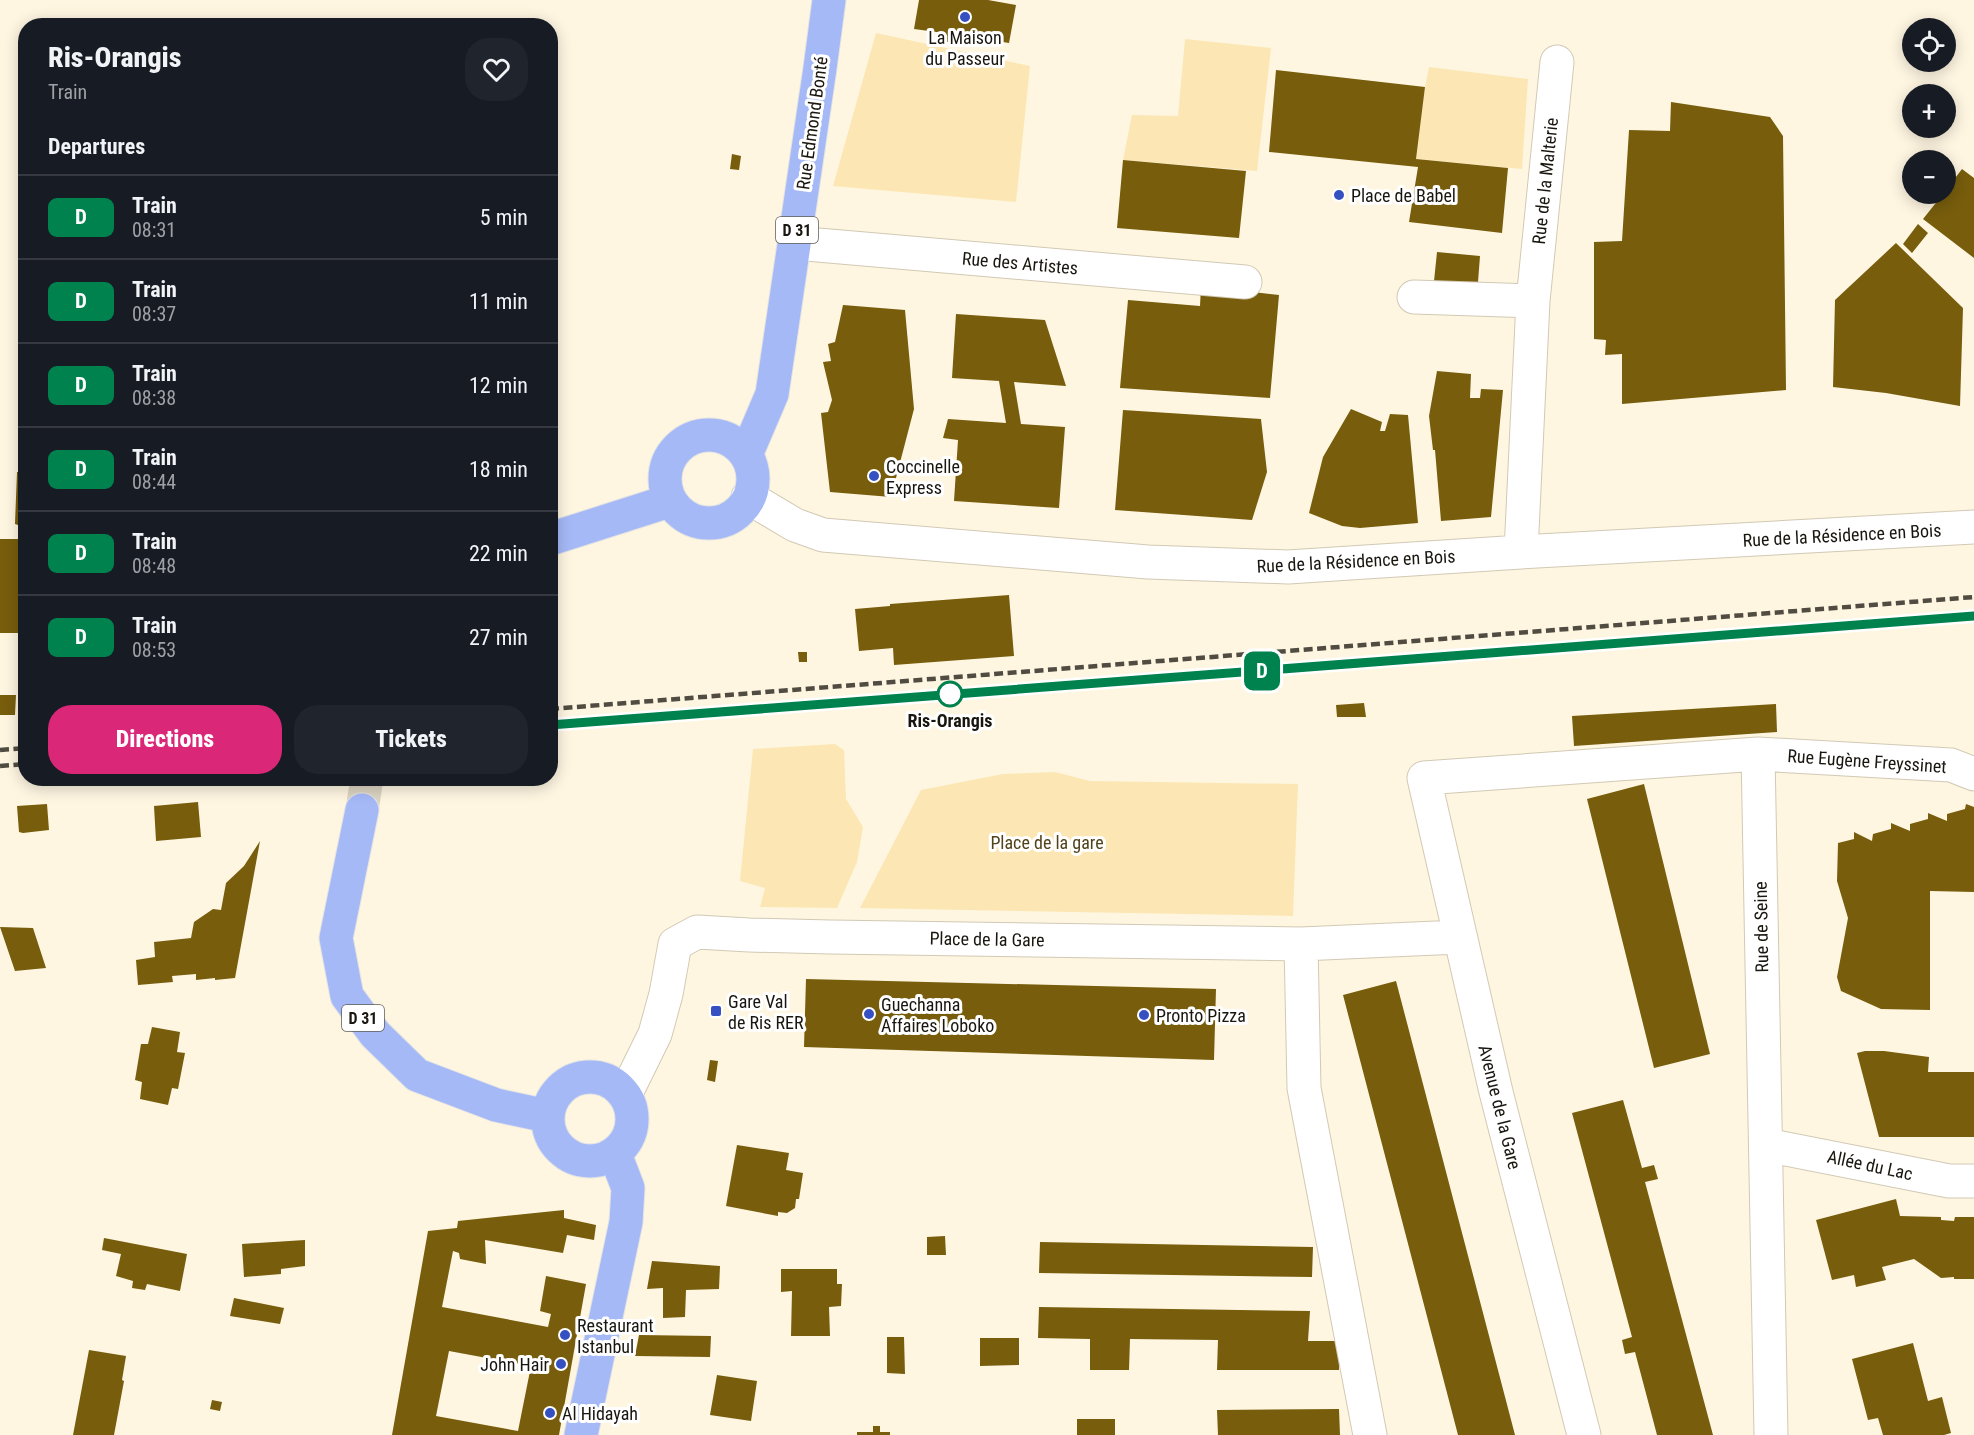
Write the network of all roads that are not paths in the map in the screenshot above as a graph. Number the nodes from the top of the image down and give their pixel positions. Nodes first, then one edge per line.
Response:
1 (829, 0) edge
2 (1557, 62) dead end
3 (795, 243) junction
4 (1245, 282) dead end
5 (1414, 297) dead end
6 (1533, 301) junction
7 (746, 455) junction
8 (748, 497) junction
9 (669, 501) junction
10 (1974, 527) edge
11 (558, 536) edge
12 (1521, 552) junction
13 (1758, 754) junction
14 (1974, 774) edge
15 (362, 810) tunnel mouth
16 (1459, 937) junction
17 (1301, 944) junction
18 (625, 1095) junction
19 (548, 1116) junction
20 (1766, 1145) junction
21 (615, 1154) junction
22 (1974, 1181) edge
23 (581, 1435) edge
24 (1370, 1435) edge
25 (1584, 1435) edge
26 (1771, 1435) edge

1 - 3 main road, Rue Edmond Bonté / D 31
2 - 6 street, Rue de la Malterie
3 - 4 street, Rue des Artistes
3 - 7 main road, Rue Edmond Bonté / D 31
5 - 6 street
6 - 12 street, Rue de la Malterie
7 - 8 main road
7 - 9 main road
8 - 9 main road
8 - 12 street, Rue de la Résidence en Bois
9 - 11 main road
10 - 12 street, Rue de la Résidence en Bois
13 - 14 street, Rue Eugène Freyssinet
13 - 16 street, Avenue de la Gare
13 - 20 street, Rue de Seine
15 - 19 main road, D 31
16 - 17 street, Place de la Gare
16 - 25 street, Avenue de la Gare
17 - 18 street, Place de la Gare
17 - 24 street
18 - 19 main road
18 - 21 main road
19 - 21 main road
20 - 22 street, Allée du Lac
20 - 26 street, Rue de Seine
21 - 23 main road

